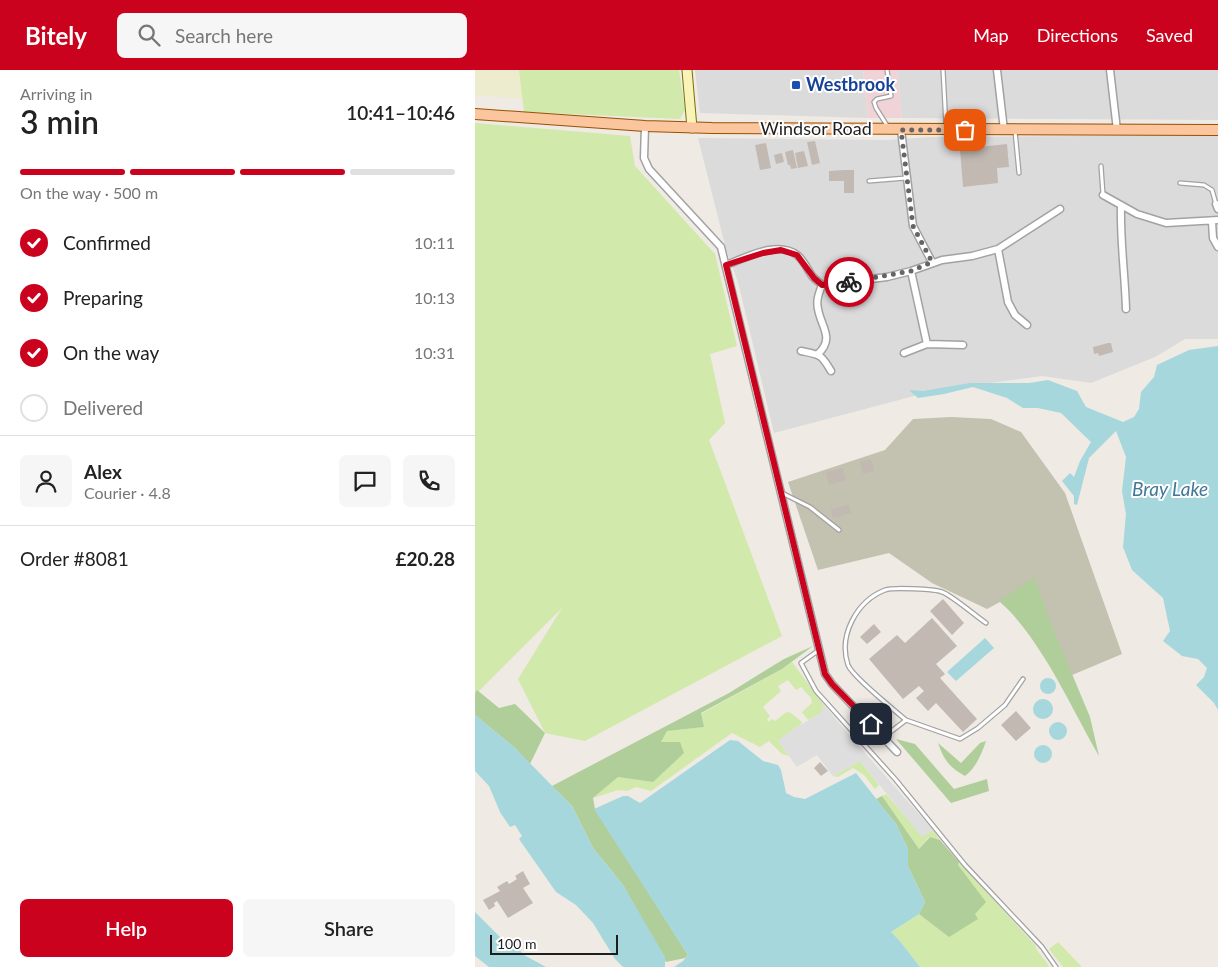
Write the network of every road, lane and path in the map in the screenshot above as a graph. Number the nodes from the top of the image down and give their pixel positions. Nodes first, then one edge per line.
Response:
1 (687, 70) edge
2 (887, 70) edge
3 (943, 70) edge
4 (997, 70) edge
5 (1110, 70) edge
6 (475, 114) edge
7 (645, 126) junction
8 (692, 128) junction
9 (895, 130) junction
10 (946, 130) junction
11 (1004, 130) junction
12 (1015, 130) junction
13 (1117, 130) junction
14 (1218, 130) edge
15 (1101, 166) dead end
16 (1019, 173) dead end
17 (906, 178) junction
18 (869, 181) dead end
19 (1180, 183) dead end
20 (1103, 195) joint
21 (1121, 206) junction
22 (1217, 206) edge
23 (1060, 209) dead end
24 (1215, 221) edge
25 (1218, 247) edge
26 (998, 249) junction
27 (932, 262) junction
28 (726, 265) junction
29 (911, 271) junction
30 (822, 285) junction
31 (1126, 309) dead end
32 (1027, 326) dead end
33 (927, 344) junction
34 (963, 345) dead end
35 (801, 351) dead end
36 (904, 353) dead end
37 (818, 354) junction
38 (831, 372) dead end
39 (781, 493) junction
40 (839, 530) dead end
41 (985, 623) dead end
42 (819, 649) junction
43 (1023, 679) dead end
44 (906, 720) junction
45 (884, 737) junction
46 (897, 752) dead end
47 (1056, 967) edge

1 - 8 street
2 - 9 lane
3 - 10 lane
4 - 11 street
5 - 13 street
6 - 7 main road, Windsor Road
7 - 8 main road, Windsor Road
7 - 28 street
8 - 9 main road, Windsor Road
9 - 10 main road, Windsor Road
9 - 17 street
10 - 11 main road, Windsor Road
11 - 12 main road, Windsor Road
12 - 13 main road, Windsor Road
12 - 16 lane
13 - 14 main road, Windsor Road
15 - 20 lane
17 - 18 lane
17 - 27 street
19 - 22 lane
20 - 21 street
21 - 24 street
21 - 31 street
23 - 26 street
24 - 25 street
26 - 27 street
26 - 32 street
27 - 29 street
28 - 30 street
28 - 39 street
29 - 30 street
29 - 33 street
30 - 37 street
33 - 34 street
33 - 36 street
35 - 37 street
37 - 38 street
39 - 40 lane
39 - 42 street
41 - 44 lane
42 - 45 street
42 - 47 lane
43 - 44 lane
44 - 45 lane
45 - 46 street

